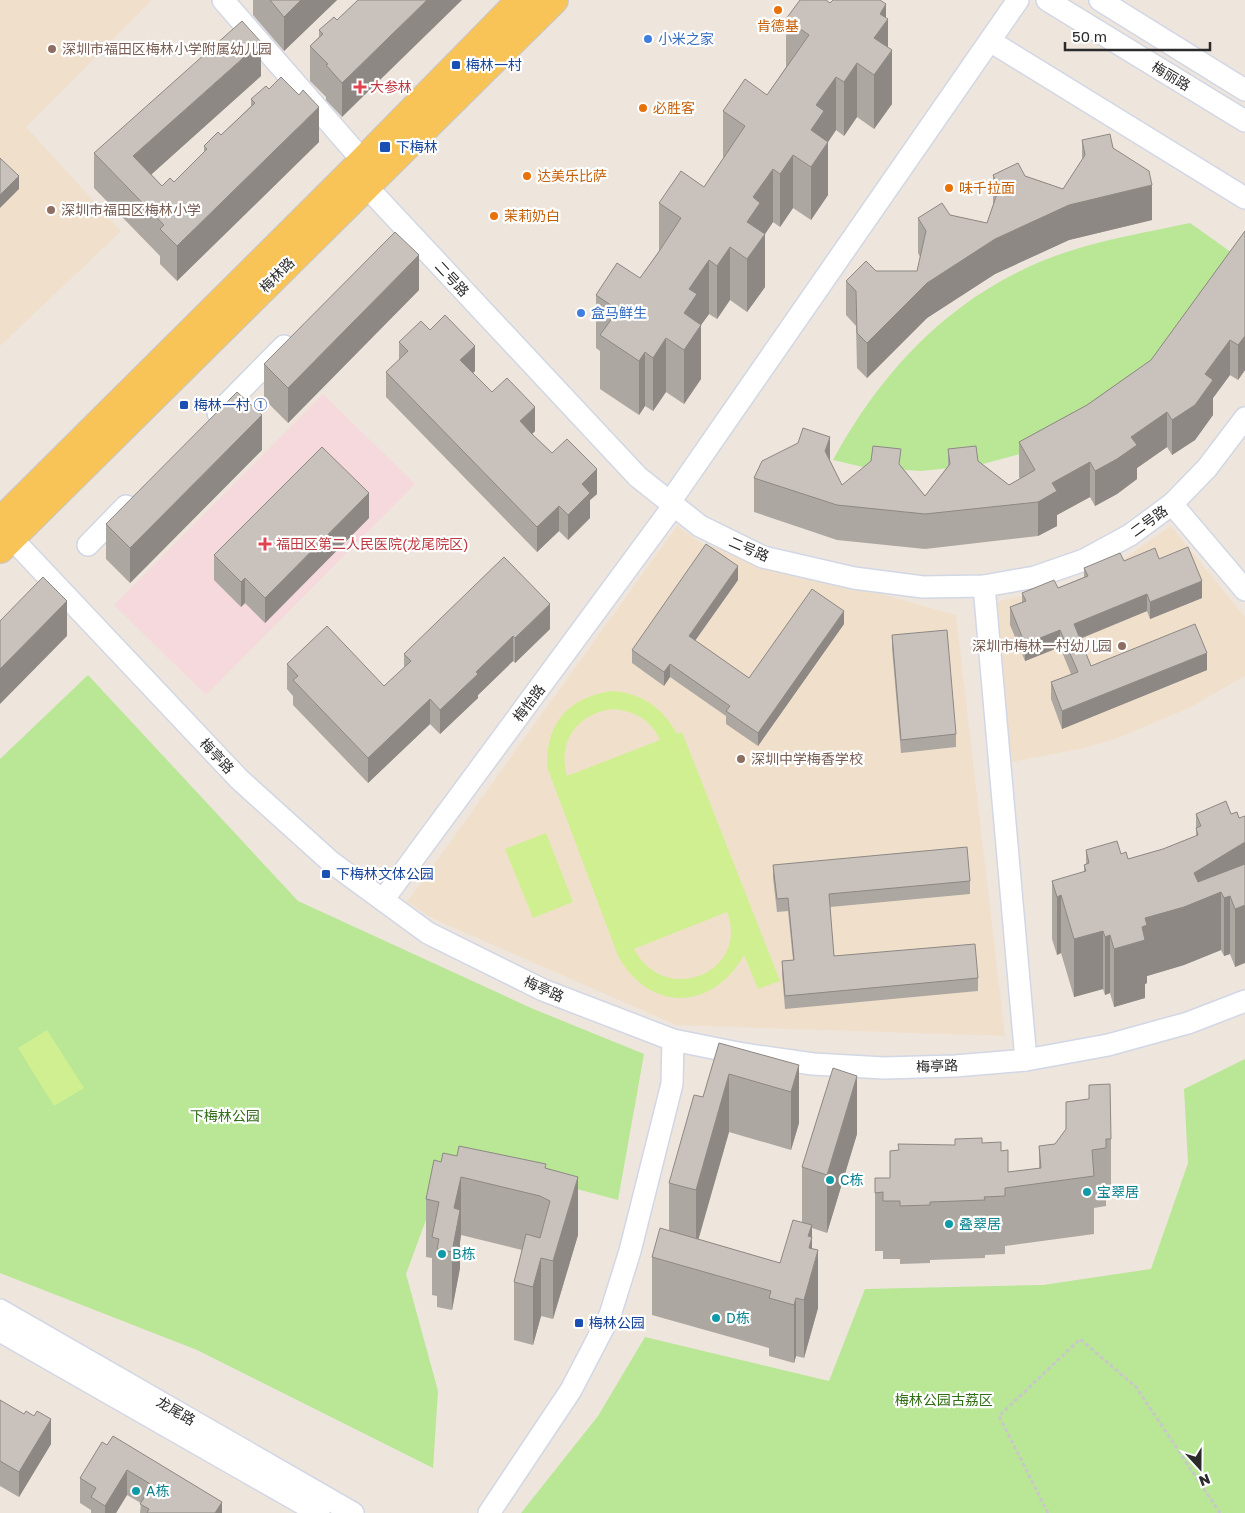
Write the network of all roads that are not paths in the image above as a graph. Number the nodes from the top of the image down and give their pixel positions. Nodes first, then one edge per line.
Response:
1 (223, 0) edge
2 (521, 0) edge
3 (554, 0) edge
4 (1018, 0) edge
5 (1047, 0) edge
6 (1100, 0) edge
7 (990, 41) junction
8 (1245, 90) edge
9 (1245, 121) edge
10 (364, 174) junction
11 (1245, 198) edge
12 (298, 332) edge
13 (1245, 418) edge
14 (207, 425) edge
15 (137, 495) edge
16 (672, 504) junction
17 (1172, 504) junction
18 (3, 534) edge
19 (88, 545) dead end
20 (984, 586) junction
21 (1245, 590) edge
22 (383, 900) junction
23 (1245, 1001) edge
24 (673, 1040) junction
25 (1026, 1060) junction
26 (0, 1310) edge
27 (0, 1331) edge
28 (296, 1499) edge
29 (319, 1513) edge
30 (353, 1513) edge
31 (489, 1513) edge

1 - 10 street, 二号路
2 - 10 main road, 梅林路
3 - 10 main road, 梅林路
4 - 7 street, 梅怡路
5 - 9 street, 梅丽路
6 - 8 street, 梅丽路
7 - 11 street
7 - 16 street, 梅怡路
10 - 16 street, 二号路
10 - 18 main road, 梅林路
12 - 14 street
13 - 17 street, 二号路
15 - 19 street
16 - 20 street, 二号路
16 - 22 street, 梅怡路
17 - 20 street, 二号路
17 - 21 street
18 - 22 street, 梅亭路
20 - 25 street
22 - 24 street, 梅亭路
23 - 25 street, 梅亭路
24 - 25 street, 梅亭路
24 - 31 street
26 - 28 street, 龙尾路
27 - 28 street, 龙尾路
28 - 29 street, 龙尾路
28 - 30 street, 龙尾路

